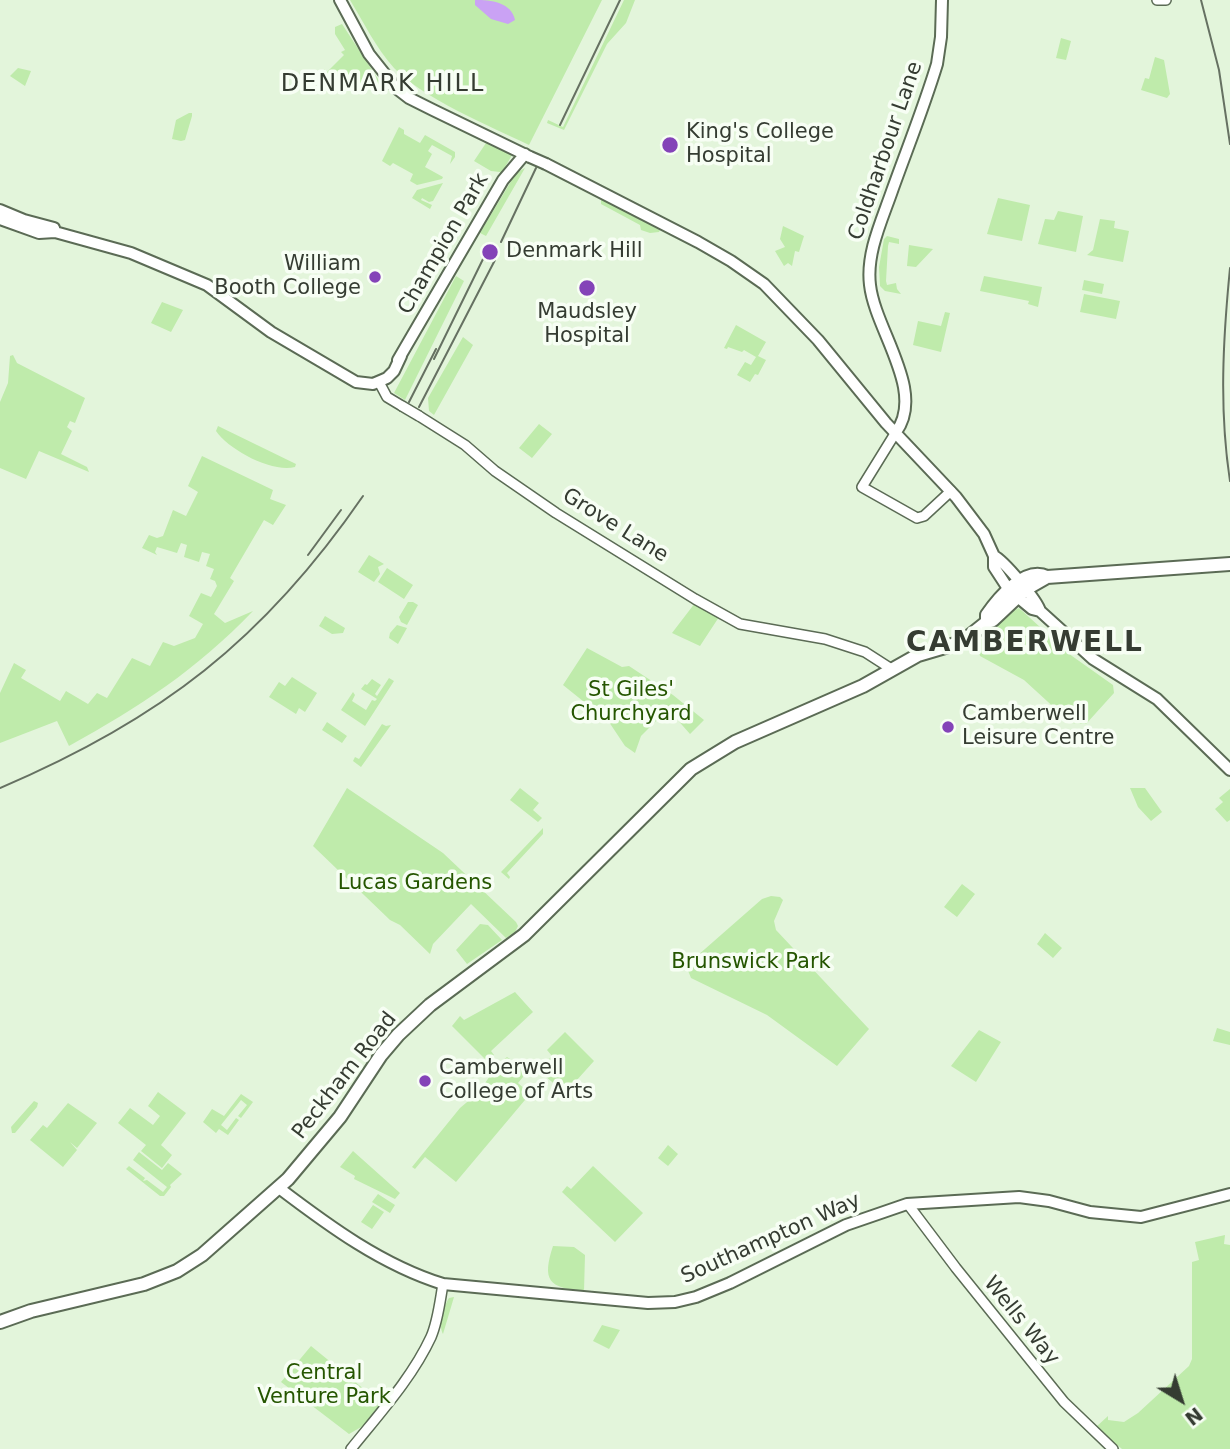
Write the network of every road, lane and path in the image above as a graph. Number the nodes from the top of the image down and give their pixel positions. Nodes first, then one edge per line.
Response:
1 (340, 0) edge
2 (942, 0) edge
3 (1157, 0) edge
4 (1167, 0) edge
5 (528, 155) junction
6 (0, 210) edge
7 (0, 219) edge
8 (55, 232) junction
9 (378, 380) junction
10 (896, 432) junction
11 (951, 491) junction
12 (1230, 564) edge
13 (1017, 590) junction
14 (893, 670) junction
15 (1230, 770) edge
16 (279, 1188) junction
17 (1230, 1194) edge
18 (909, 1206) junction
19 (443, 1284) junction
20 (0, 1322) edge
21 (351, 1449) edge
22 (1114, 1449) edge

1 - 5 main road
2 - 10 main road, Coldharbour Lane
3 - 4 street
5 - 9 main road, Champion Park
5 - 10 main road, bridge
6 - 8 main road
7 - 8 main road
8 - 9 main road
9 - 14 street, Grove Lane, bridge
10 - 11 main road
10 - 11 street
11 - 13 main road
12 - 13 highway
13 - 14 highway, Peckham Road
13 - 15 main road
14 - 16 highway, Peckham Road
16 - 19 main road, Southampton Way
16 - 20 highway, Peckham Road
17 - 18 main road, Southampton Way
18 - 19 main road, Southampton Way
18 - 22 street, Wells Way
19 - 21 street

